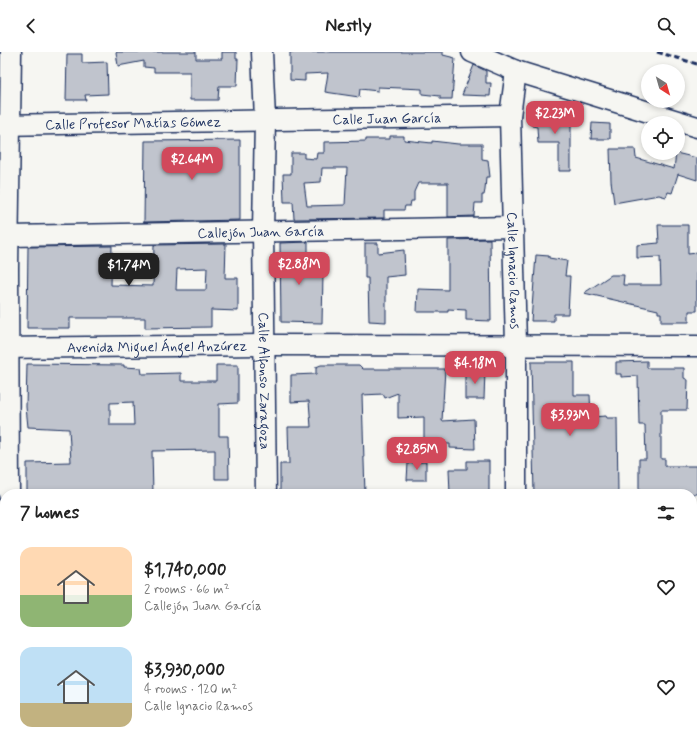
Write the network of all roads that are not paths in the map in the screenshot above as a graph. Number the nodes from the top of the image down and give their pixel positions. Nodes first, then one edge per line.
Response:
1 (11, 52) edge
2 (262, 52) edge
3 (472, 52) edge
4 (516, 71) junction
5 (510, 116) junction
6 (265, 119) junction
7 (5, 125) edge
8 (697, 127) edge
9 (512, 227) junction
10 (263, 231) junction
11 (10, 236) junction
12 (4, 268) edge
13 (516, 344) junction
14 (264, 345) junction
15 (697, 346) edge
16 (4, 348) edge
17 (4, 436) edge
18 (9, 489) edge
19 (266, 489) edge
20 (516, 489) edge

1 - 7 street
2 - 6 street, Calle Alfonso Zaragoza
3 - 4 street
4 - 5 street, Calle Ignacio Ramos
4 - 8 street
5 - 6 street, Calle Juan García
5 - 9 street, Calle Ignacio Ramos
6 - 7 street, Calle Profesor Matías Gómez
6 - 10 street, Calle Alfonso Zaragoza
7 - 11 street
9 - 10 street, Callejón Juan García
9 - 13 street, Calle Ignacio Ramos
10 - 11 street, Callejón Juan García
10 - 14 street, Calle Alfonso Zaragoza
11 - 12 street
12 - 16 street
13 - 14 street, Avenida Miguel Ángel Anzúrez
13 - 15 street, Avenida Miguel Ángel Anzúrez
13 - 20 street, Calle Ignacio Ramos
14 - 16 street, Avenida Miguel Ángel Anzúrez
14 - 19 street, Calle Alfonso Zaragoza
16 - 17 street
17 - 18 street

